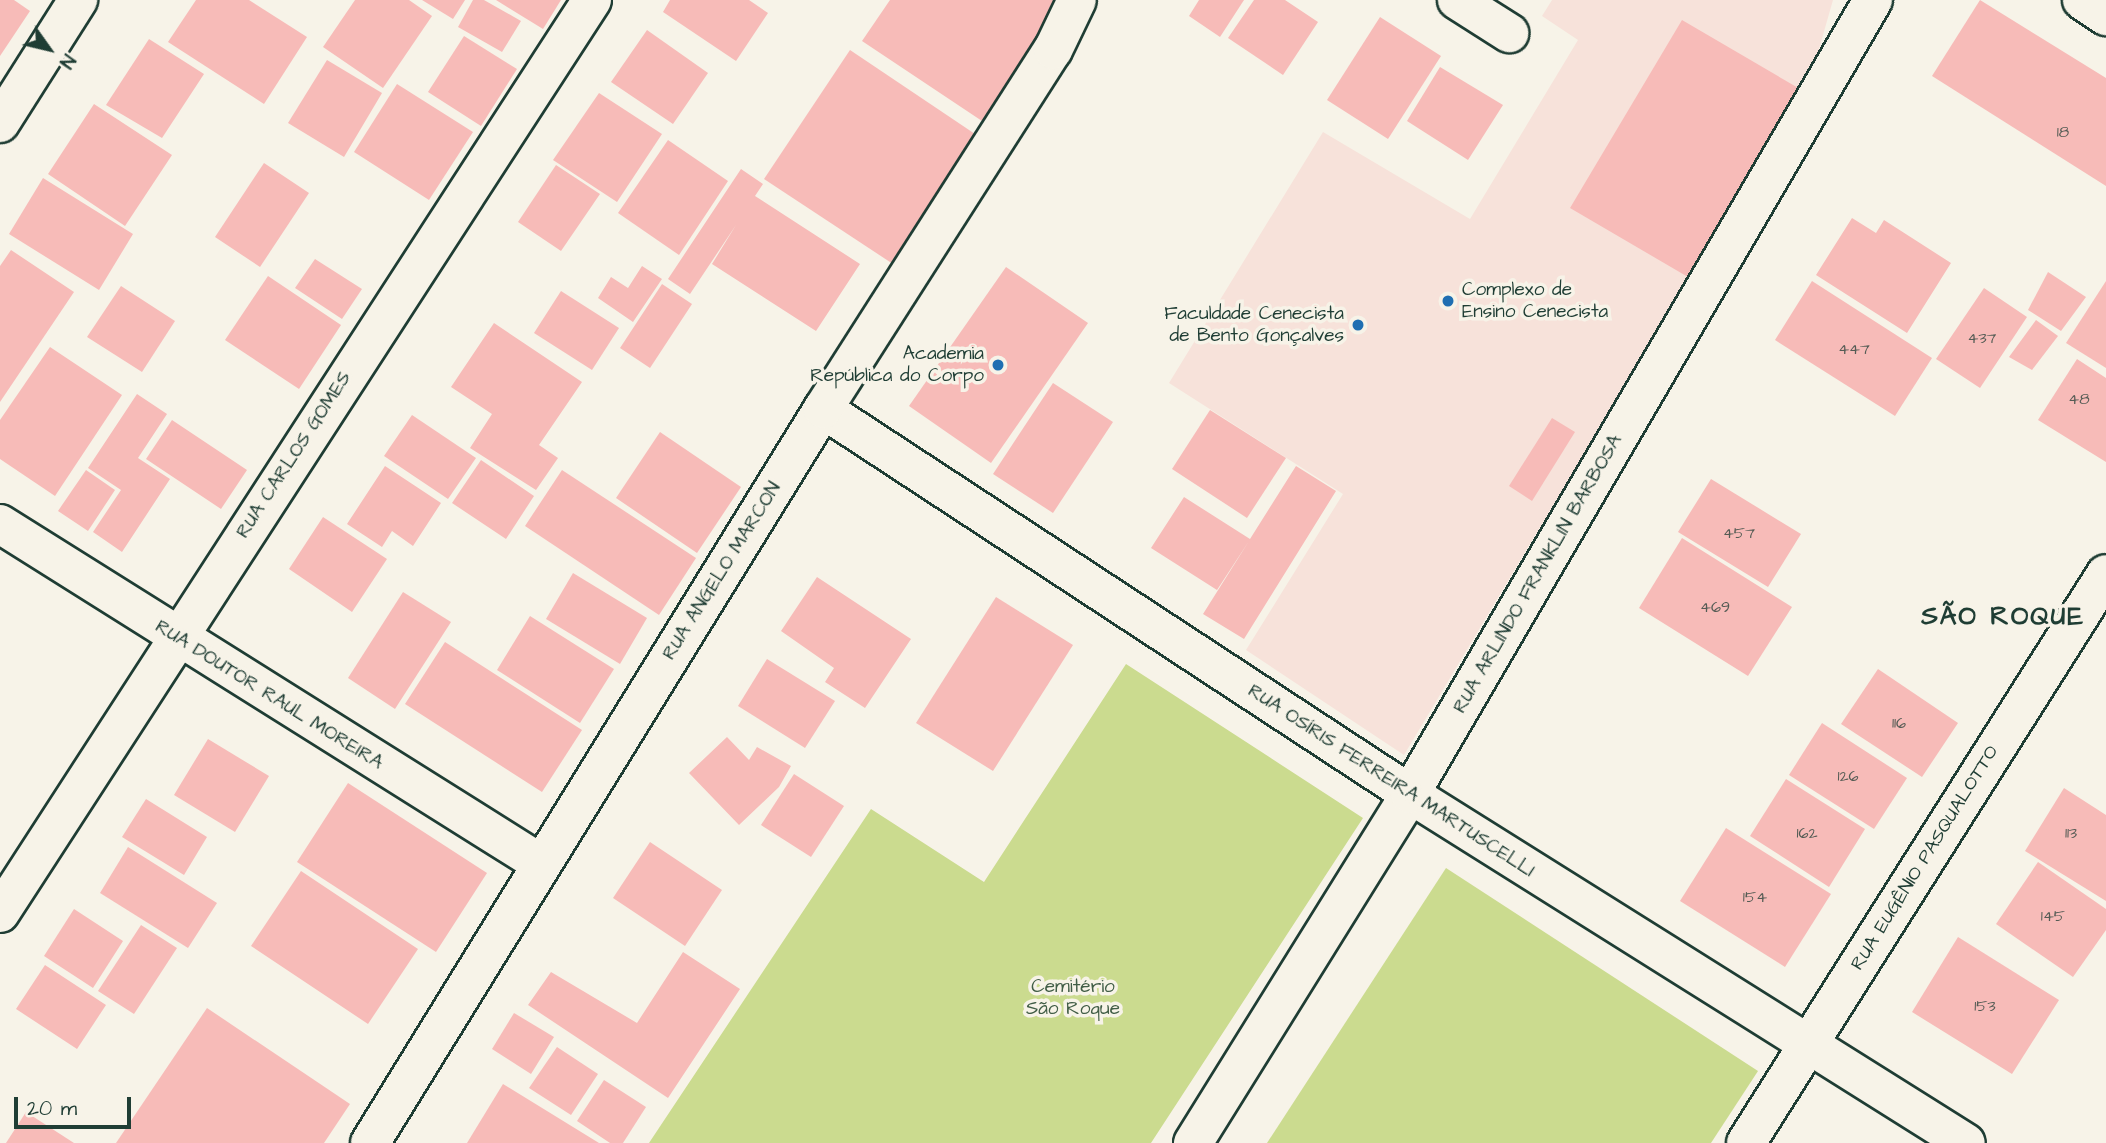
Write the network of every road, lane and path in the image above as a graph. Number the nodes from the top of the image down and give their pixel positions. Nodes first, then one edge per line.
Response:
1 (78, 0) edge
2 (592, 0) edge
3 (1077, 0) edge
4 (1457, 0) edge
5 (1873, 0) edge
6 (2082, 0) edge
7 (2106, 16) edge
8 (1509, 33) dead end
9 (0, 123) edge
10 (823, 409) junction
11 (0, 524) edge
12 (2106, 574) edge
13 (175, 637) junction
14 (1410, 794) junction
15 (540, 863) junction
16 (0, 913) edge
17 (1806, 1046) junction
18 (370, 1143) edge
19 (1194, 1143) edge
20 (1746, 1143) edge
21 (1966, 1143) edge

1 - 9 street
2 - 13 street, RUA CARLOS GOMES
3 - 10 street, RUA ANGELO MARCON
4 - 8 street
5 - 14 street, RUA ARLINDO FRANKLIN BARBOSA
6 - 7 street
10 - 14 street, RUA OSÍRIS FERREIRA MARTUSCELLI
10 - 15 street, RUA ANGELO MARCON
11 - 13 street, RUA DOUTOR RAUL MOREIRA
12 - 17 street, RUA EUGÊNIO PASQUALOTTO
13 - 15 street, RUA DOUTOR RAUL MOREIRA
13 - 16 street, RUA CARLOS GOMES
14 - 17 street, RUA OSÍRIS FERREIRA MARTUSCELLI
14 - 19 street, RUA ARLINDO FRANKLIN BARBOSA
15 - 18 street, RUA ANGELO MARCON
17 - 20 street, RUA EUGÊNIO PASQUALOTTO
17 - 21 street, RUA OSÍRIS FERREIRA MARTUSCELLI

